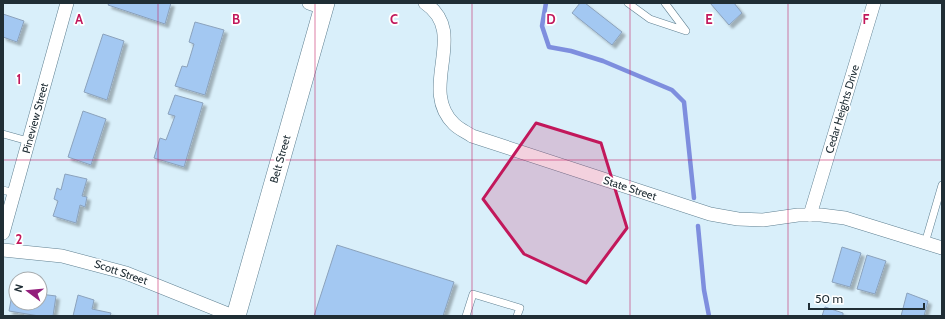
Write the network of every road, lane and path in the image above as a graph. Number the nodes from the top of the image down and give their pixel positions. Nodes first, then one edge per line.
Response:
1 (66, 3) edge
2 (425, 3) edge
3 (628, 3) edge
4 (665, 3) edge
5 (874, 3) edge
6 (319, 5) edge
7 (3, 134) edge
8 (28, 141) junction
9 (942, 185) edge
10 (8, 192) edge
11 (810, 215) junction
12 (3, 233) edge
13 (925, 243) junction
14 (942, 248) edge
15 (3, 250) edge
16 (233, 316) edge
17 (236, 316) edge
18 (466, 316) edge
19 (517, 316) edge

1 - 8 street, Pineview Street
2 - 11 street, State Street
3 - 4 lane
5 - 11 street, Cedar Heights Drive
6 - 17 street, Belt Street
7 - 8 lane
8 - 10 street, Pineview Street
9 - 13 lane
10 - 12 street, Pineview Street
11 - 13 street, State Street
13 - 14 street, State Street
15 - 16 street, Scott Street
18 - 19 lane

